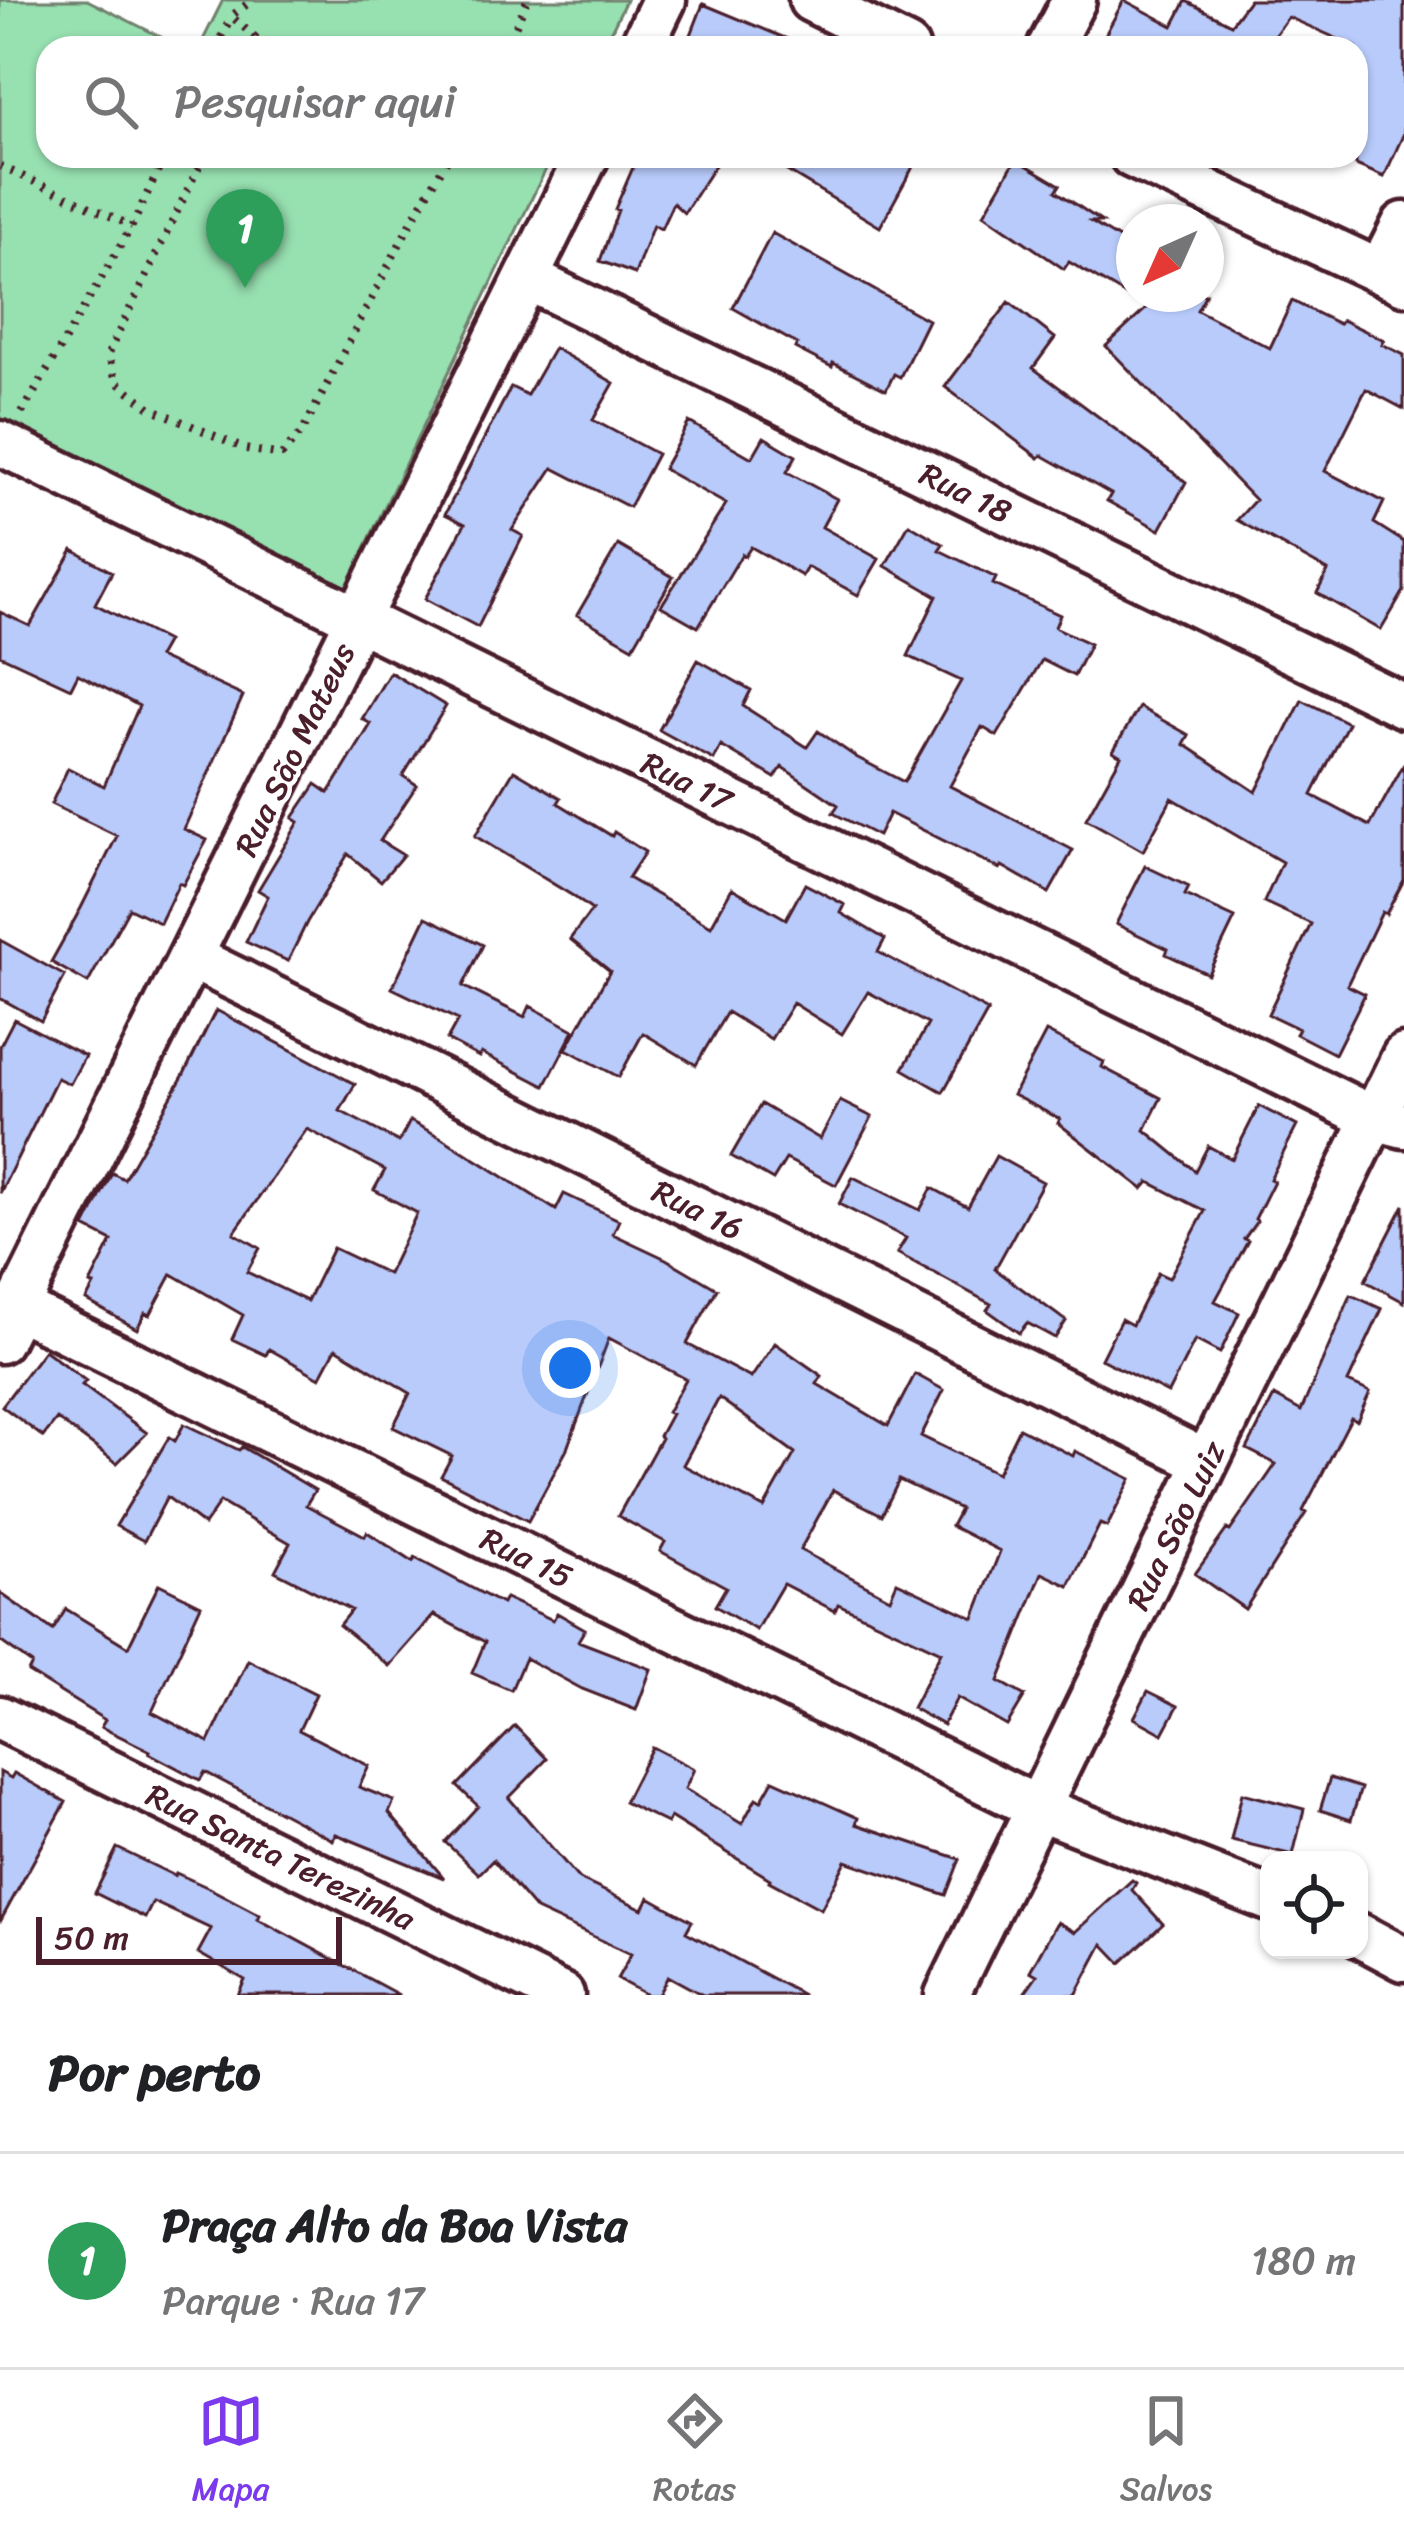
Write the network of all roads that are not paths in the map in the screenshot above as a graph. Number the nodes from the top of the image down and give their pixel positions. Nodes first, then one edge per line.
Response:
1 (664, 0) edge
2 (812, 0) edge
3 (1074, 0) edge
4 (646, 36) edge
5 (884, 36) edge
6 (1055, 36) edge
7 (581, 168) edge
8 (1158, 168) edge
9 (1404, 224) edge
10 (1392, 277) edge
11 (527, 278) junction
12 (1, 447) edge
13 (358, 620) junction
14 (1404, 706) edge
15 (190, 957) junction
16 (1404, 1056) edge
17 (1389, 1122) edge
18 (8, 1324) edge
19 (1206, 1462) junction
20 (0, 1718) edge
21 (1038, 1808) junction
22 (1260, 1895) edge
23 (1368, 1940) edge
24 (1404, 1959) edge
25 (562, 1995) edge
26 (946, 1995) edge

1 - 4 street
2 - 5 street
3 - 6 street
7 - 11 street, Rua São Mateus
8 - 10 street
9 - 10 street
11 - 13 street, Rua São Mateus
11 - 14 street, Rua 18
12 - 13 street, Rua 17
13 - 15 street, Rua São Mateus
13 - 17 street, Rua 17
15 - 18 street, Rua São Mateus
15 - 19 street, Rua 16
16 - 17 street, Rua São Luiz
17 - 19 street, Rua São Luiz
18 - 21 street, Rua 15
19 - 21 street, Rua São Luiz
20 - 25 street, Rua Santa Terezinha
21 - 22 street, Rua 15
21 - 26 street, Rua São Luiz
23 - 24 street

